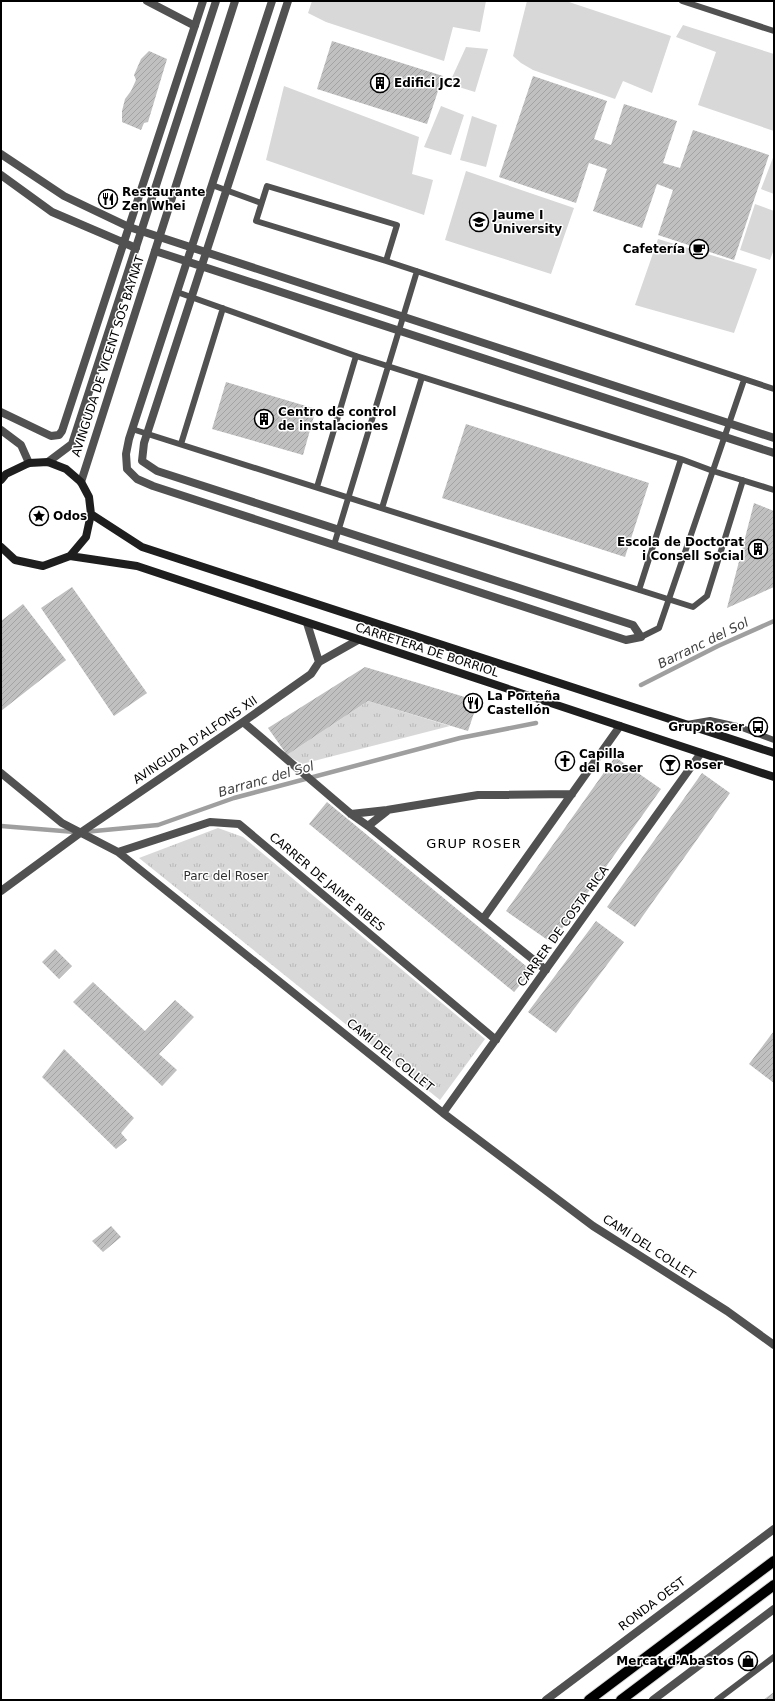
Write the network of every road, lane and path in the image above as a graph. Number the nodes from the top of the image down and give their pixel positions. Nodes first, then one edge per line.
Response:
1 (147, 1) edge
2 (203, 1) edge
3 (216, 1) edge
4 (235, 1) edge
5 (272, 1) edge
6 (288, 1) edge
7 (682, 1) edge
8 (195, 26) junction
9 (774, 31) edge
10 (1, 154) edge
11 (1, 175) edge
12 (212, 185) junction
13 (226, 190) junction
14 (262, 203) junction
15 (129, 227) junction
16 (141, 231) junction
17 (159, 237) junction
18 (124, 243) junction
19 (136, 248) junction
20 (192, 248) junction
21 (155, 250) junction
22 (206, 252) junction
23 (187, 261) junction
24 (386, 261) junction
25 (202, 266) junction
26 (417, 271) junction
27 (177, 292) junction
28 (192, 298) junction
29 (223, 308) junction
30 (403, 317) junction
31 (399, 331) junction
32 (356, 356) junction
33 (388, 366) junction
34 (422, 377) junction
35 (744, 380) junction
36 (774, 389) edge
37 (1, 412) edge
38 (729, 423) junction
39 (132, 429) junction
40 (1, 430) edge
41 (147, 433) junction
42 (724, 437) junction
43 (774, 438) edge
44 (181, 444) junction
45 (774, 454) edge
46 (681, 459) junction
47 (48, 462) junction
48 (29, 463) junction
49 (713, 471) junction
50 (3, 476) edge
51 (743, 480) junction
52 (81, 482) junction
53 (317, 487) junction
54 (774, 490) edge
55 (349, 498) junction
56 (382, 508) junction
57 (91, 514) junction
58 (338, 529) junction
59 (334, 545) junction
60 (1, 547) edge
61 (70, 556) junction
62 (639, 590) junction
63 (669, 600) junction
64 (307, 623) junction
65 (641, 637) junction
66 (358, 640) junction
67 (319, 662) junction
68 (243, 722) junction
69 (685, 724) junction
70 (620, 726) junction
71 (774, 740) edge
72 (701, 753) junction
73 (774, 753) edge
74 (1, 773) edge
75 (774, 777) edge
76 (572, 794) junction
77 (388, 810) junction
78 (351, 814) junction
79 (368, 826) junction
80 (80, 833) junction
81 (118, 852) junction
82 (1, 891) edge
83 (483, 919) junction
84 (546, 970) junction
85 (496, 1040) junction
86 (443, 1112) junction
87 (774, 1345) edge
88 (774, 1529) edge
89 (774, 1561) edge
90 (774, 1585) edge
91 (774, 1609) edge
92 (774, 1657) edge
93 (546, 1700) edge
94 (589, 1700) edge
95 (621, 1700) edge
96 (653, 1700) edge
97 (718, 1700) edge

1 - 8 street
2 - 8 street, AVINGUDA DE VICENT SOS BAYNAT
3 - 16 street, AVINGUDA DE VICENT SOS BAYNAT
4 - 17 street, AVINGUDA DE VICENT SOS BAYNAT
5 - 12 street
6 - 13 street
7 - 9 lane
8 - 15 street, AVINGUDA DE VICENT SOS BAYNAT
10 - 15 street
11 - 18 street
12 - 13 lane
12 - 20 street
13 - 14 lane
13 - 22 street
14 - 24 lane
14 - 24 lane
15 - 16 street
15 - 18 street, AVINGUDA DE VICENT SOS BAYNAT
16 - 17 street
16 - 19 street, AVINGUDA DE VICENT SOS BAYNAT
17 - 20 street
17 - 21 street, AVINGUDA DE VICENT SOS BAYNAT
18 - 19 street
18 - 37 street, AVINGUDA DE VICENT SOS BAYNAT
19 - 47 street, AVINGUDA DE VICENT SOS BAYNAT
20 - 22 street
20 - 23 street
21 - 23 street
21 - 52 street, AVINGUDA DE VICENT SOS BAYNAT
22 - 25 street
22 - 30 street
23 - 25 street
23 - 27 street
24 - 26 lane
25 - 28 street
25 - 31 street
26 - 30 lane
26 - 35 lane
27 - 28 lane
27 - 39 street
28 - 29 lane
28 - 41 street
29 - 32 lane
29 - 44 lane
30 - 31 lane
30 - 38 street
31 - 33 lane
31 - 42 street
32 - 33 lane
32 - 53 lane
33 - 34 lane
33 - 55 lane
34 - 46 lane
34 - 56 lane
35 - 36 lane
35 - 38 lane
38 - 42 lane
38 - 43 street
39 - 41 lane
39 - 59 street
40 - 48 street
41 - 44 lane
41 - 58 street
42 - 45 street
42 - 49 lane
44 - 53 lane
46 - 49 lane
46 - 62 lane
47 - 48 main road
47 - 52 main road
48 - 50 main road
49 - 51 lane
49 - 63 lane
51 - 54 lane
51 - 63 lane
52 - 57 main road
53 - 55 lane
55 - 56 lane
55 - 58 lane
56 - 62 lane
57 - 61 main road
57 - 69 main road, CARRETERA DE BORRIOL
58 - 59 lane
58 - 65 street
59 - 65 street
60 - 61 main road
61 - 64 main road, CARRETERA DE BORRIOL
62 - 63 lane
63 - 65 lane
64 - 66 main road, CARRETERA DE BORRIOL
64 - 67 street
66 - 67 street, AVINGUDA D'ALFONS XII
66 - 70 main road, CARRETERA DE BORRIOL
67 - 68 street, AVINGUDA D'ALFONS XII
68 - 78 street
68 - 80 street, AVINGUDA D'ALFONS XII
69 - 71 lane
69 - 73 main road, CARRETERA DE BORRIOL
70 - 72 main road, CARRETERA DE BORRIOL
70 - 76 street
72 - 75 main road, CARRETERA DE BORRIOL
72 - 84 street, CARRER DE COSTA RICA
74 - 80 street, CAMÍ DEL COLLET
76 - 77 street
76 - 83 street
77 - 78 street
77 - 79 street
78 - 79 street
79 - 83 street
80 - 81 street, CAMÍ DEL COLLET
80 - 82 street, AVINGUDA D'ALFONS XII
81 - 85 street, CARRER DE JAIME RIBES
81 - 86 street, CAMÍ DEL COLLET
83 - 84 street
84 - 85 street, CARRER DE COSTA RICA
85 - 86 street, CARRER DE COSTA RICA
86 - 87 street, CAMÍ DEL COLLET
88 - 93 street, RONDA OEST
89 - 94 main road
90 - 95 main road
91 - 96 street
92 - 97 lane

